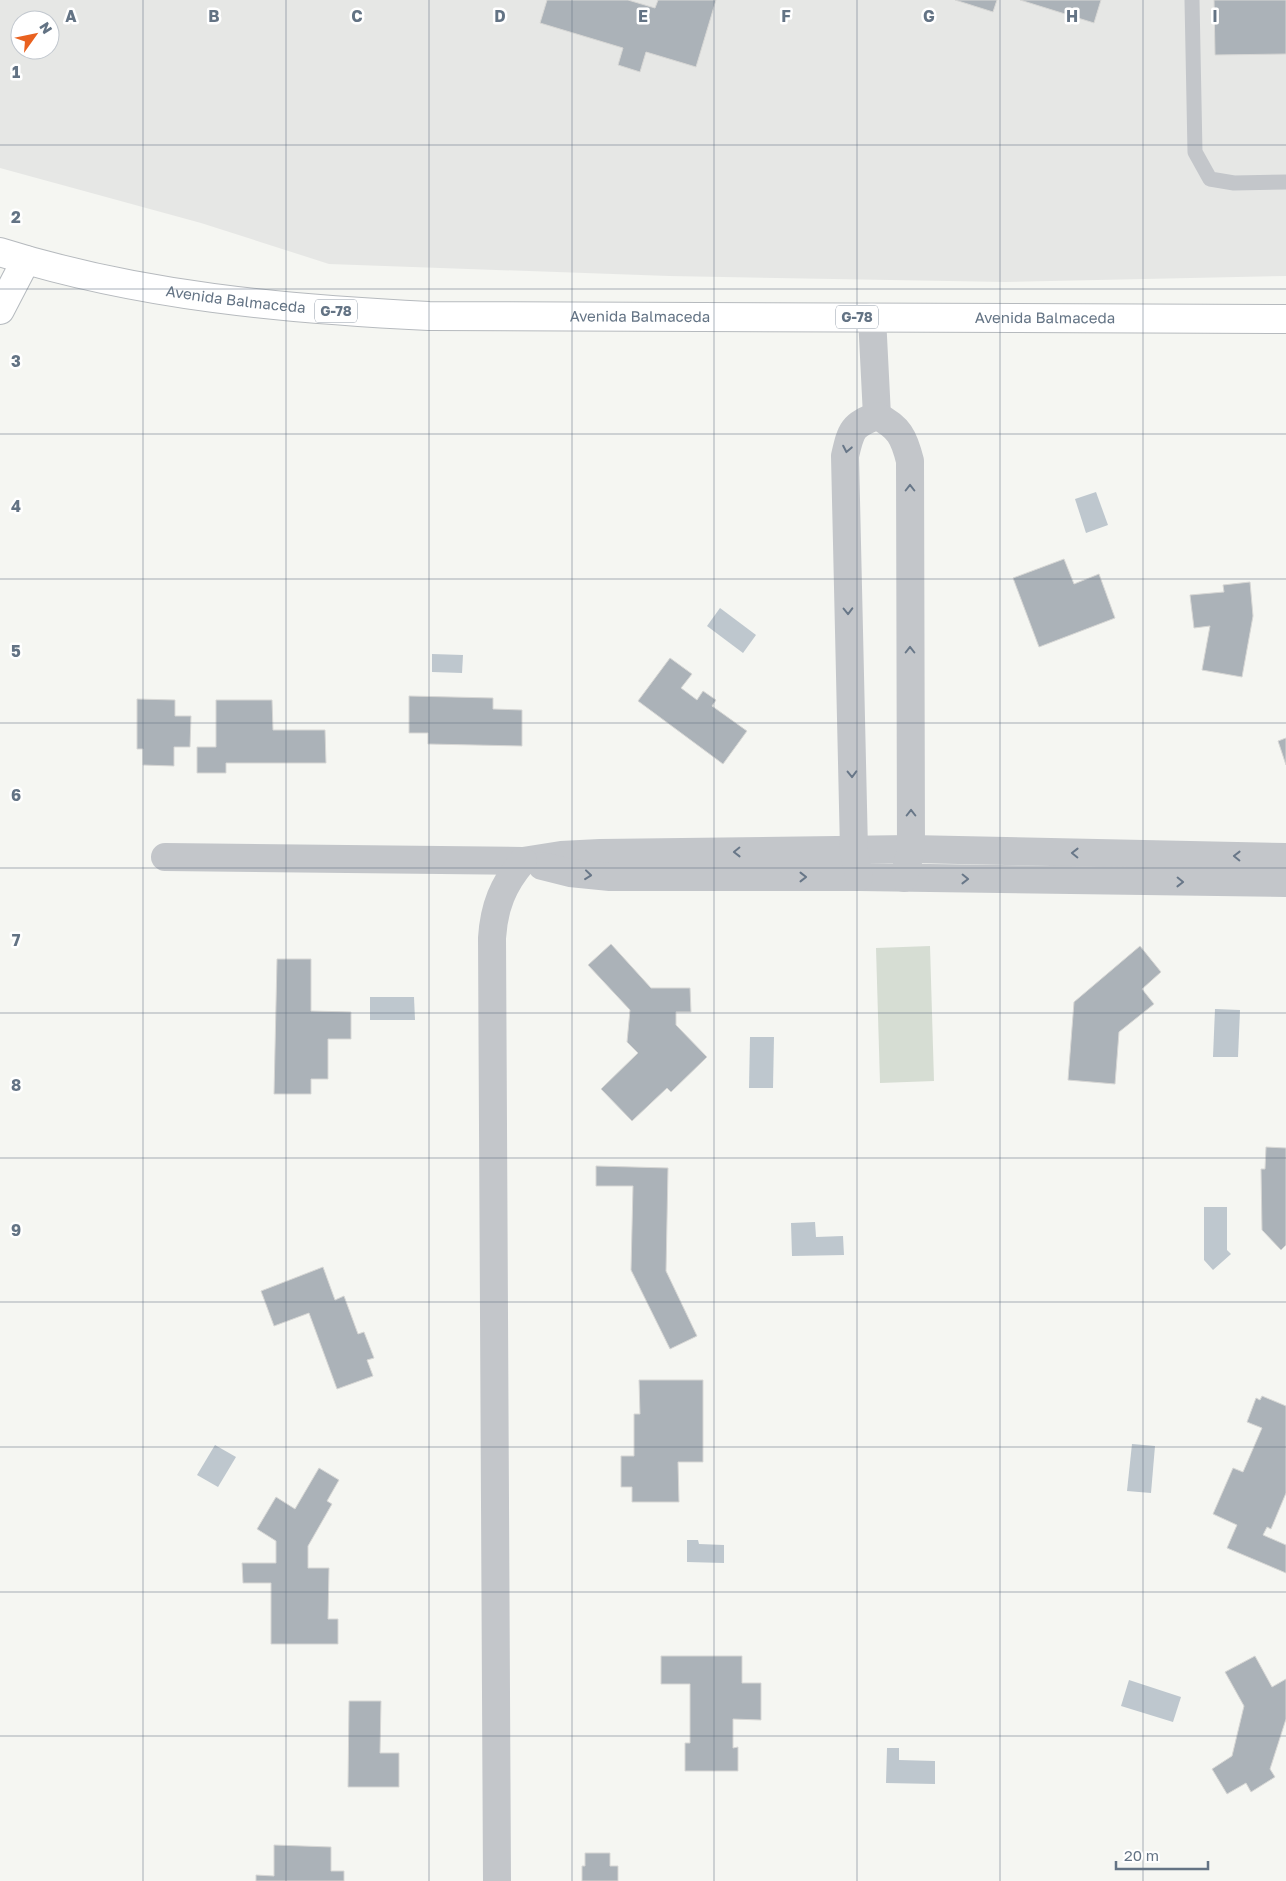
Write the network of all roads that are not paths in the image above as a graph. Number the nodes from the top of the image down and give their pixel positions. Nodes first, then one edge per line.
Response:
1 (1192, 0) edge
2 (1286, 182) edge
3 (0, 252) edge
4 (26, 260) junction
5 (0, 310) edge
6 (872, 317) junction
7 (1286, 319) edge
8 (877, 416) junction
9 (911, 849) junction
10 (854, 850) junction
11 (1004, 851) junction
12 (1150, 854) junction
13 (165, 857) dead end
14 (1286, 857) edge
15 (523, 861) junction
16 (771, 864) junction
17 (859, 877) junction
18 (904, 878) junction
19 (1004, 879) junction
20 (1151, 881) junction
21 (1286, 883) edge
22 (497, 1881) edge

1 - 2 lane
3 - 4 main road, Avenida Balmaceda / G-78
4 - 5 main road
4 - 6 main road, Avenida Balmaceda / G-78
6 - 7 main road, Avenida Balmaceda / G-78
6 - 8 street
9 -> 8 street
8 -> 10 street
9 - 10 street
9 - 11 street
9 - 18 street
10 - 16 street
10 - 17 street
12 -> 11 street
11 - 19 street
14 -> 12 street
12 - 20 street
13 - 15 street
15 - 16 street
15 - 22 street
16 -> 17 street
17 - 18 street
18 -> 19 street
19 - 20 street
20 -> 21 street

